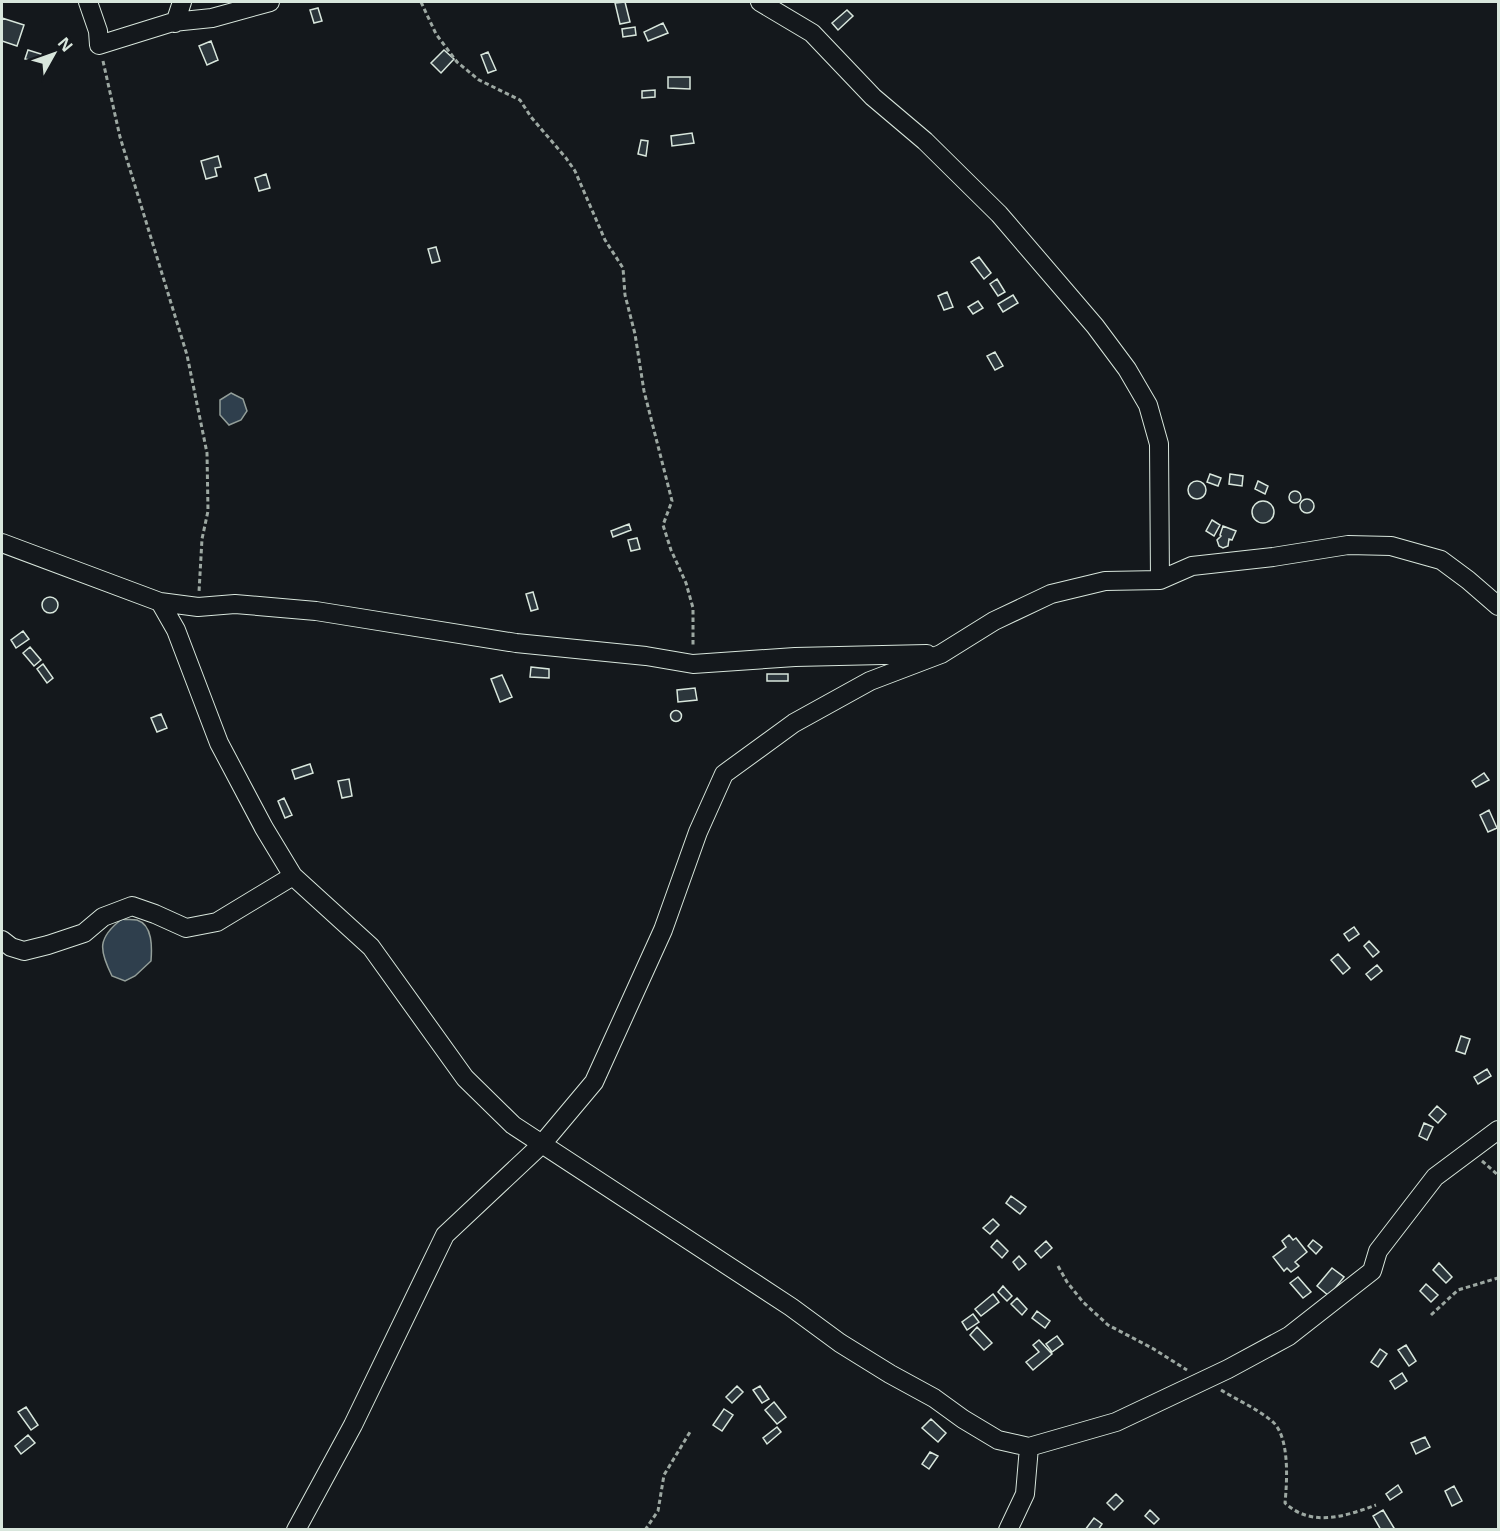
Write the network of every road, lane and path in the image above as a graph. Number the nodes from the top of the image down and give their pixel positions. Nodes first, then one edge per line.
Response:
1 (88, 2) edge
2 (182, 2) edge
3 (270, 2) edge
4 (421, 2) edge
5 (760, 2) edge
6 (176, 23) junction
7 (99, 45) junction
8 (2, 543) edge
9 (1160, 580) junction
10 (160, 602) junction
11 (1498, 606) edge
12 (198, 607) junction
13 (941, 654) junction
14 (693, 664) junction
15 (293, 876) junction
16 (2, 940) edge
17 (1498, 1130) edge
18 (542, 1144) junction
19 (1058, 1266) dead end
20 (1498, 1278) edge
21 (1431, 1315) dead end
22 (1204, 1380) junction
23 (690, 1432) dead end
24 (1029, 1447) junction
25 (1376, 1505) dead end
26 (297, 1530) edge
27 (645, 1530) edge
28 (1008, 1530) edge

1 - 7 street
2 - 6 street
3 - 6 street
4 - 14 path
5 - 9 street
6 - 7 street
7 - 12 path
8 - 10 street
9 - 11 street
9 - 13 street
10 - 12 street
10 - 15 street
12 - 14 street
13 - 14 street
13 - 18 street
15 - 16 street
15 - 18 street
17 - 22 street
18 - 24 street
18 - 26 street
19 - 22 path
20 - 21 path
22 - 24 street
22 - 25 path
23 - 27 path
24 - 28 street

